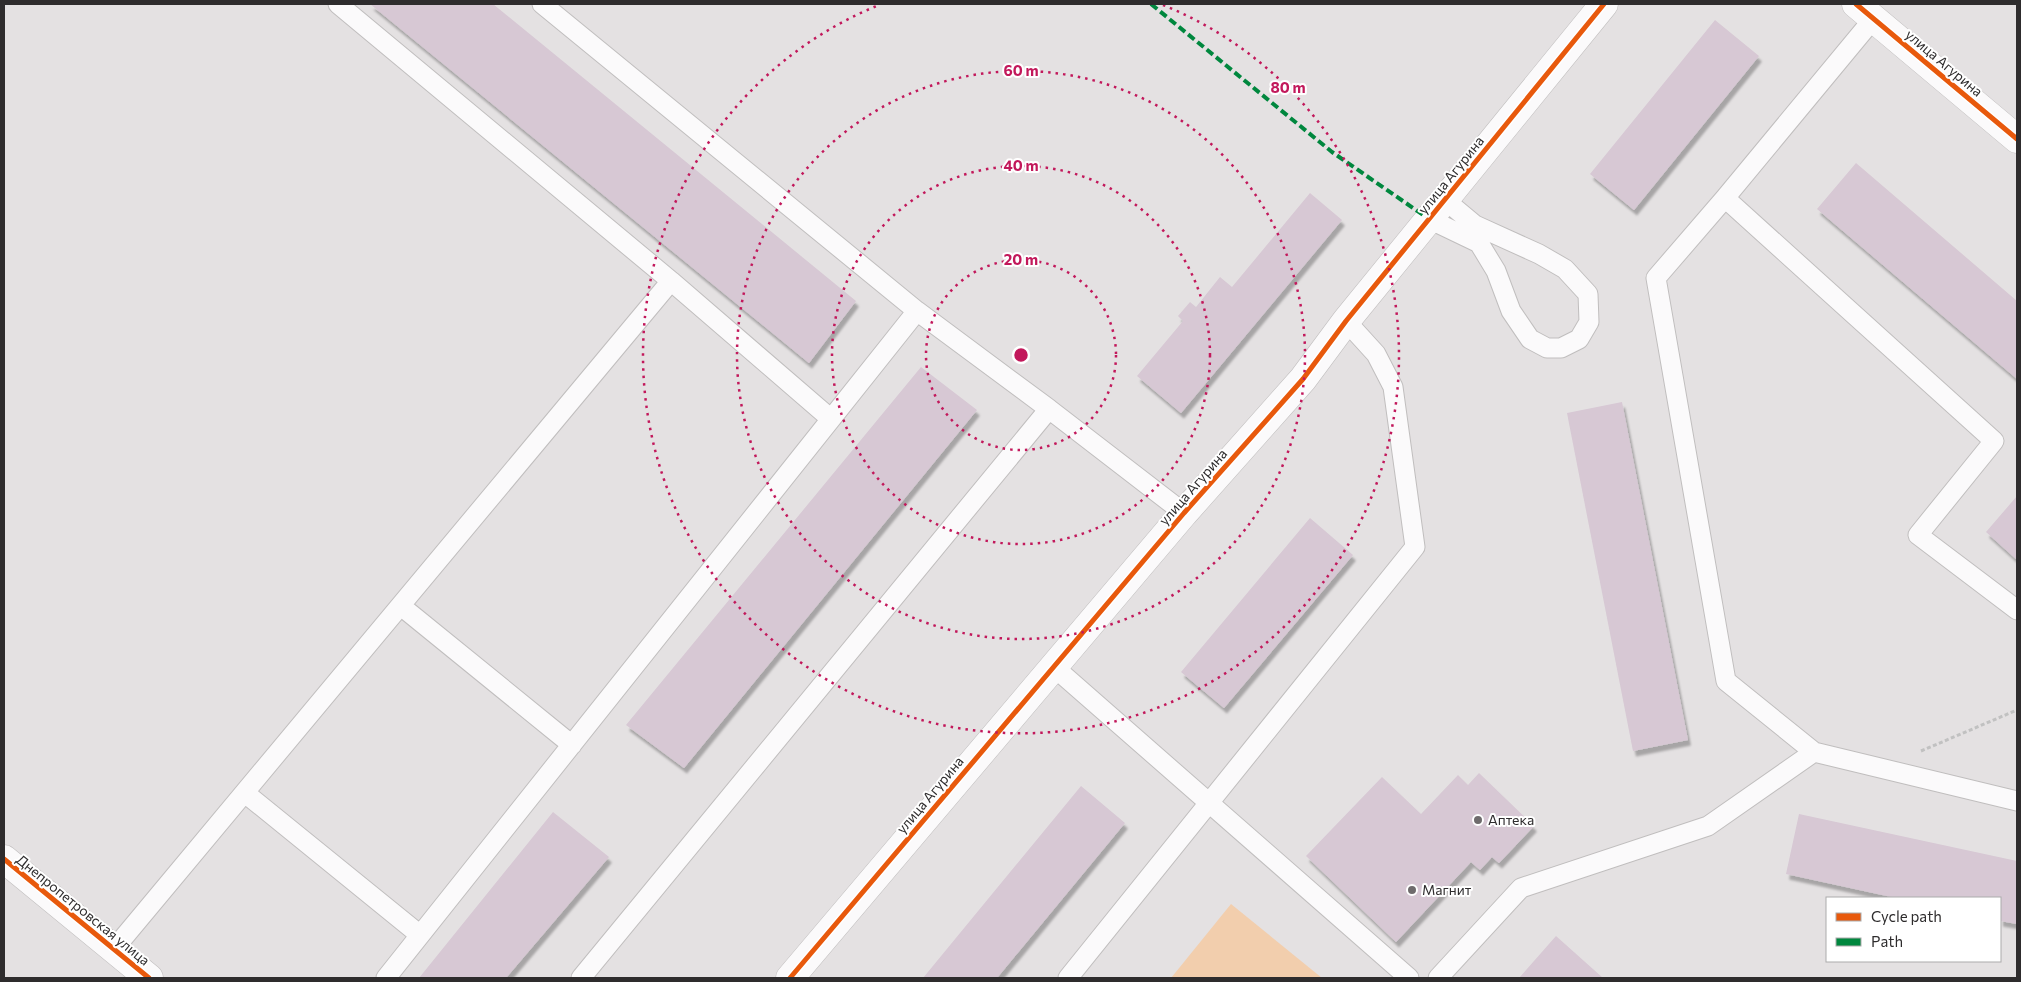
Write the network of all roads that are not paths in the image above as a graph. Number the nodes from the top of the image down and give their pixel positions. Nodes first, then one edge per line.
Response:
1 (338, 4) edge
2 (542, 4) edge
3 (1604, 4) edge
4 (1865, 11) edge
5 (2017, 139) edge
6 (1725, 198) junction
7 (1437, 210) junction
8 (670, 280) junction
9 (917, 311) junction
10 (1346, 321) junction
11 (1049, 409) junction
12 (831, 419) junction
13 (1184, 513) junction
14 (401, 606) junction
15 (2017, 610) edge
16 (1054, 667) junction
17 (572, 745) junction
18 (1814, 752) junction
19 (245, 793) junction
20 (2017, 801) edge
21 (1208, 802) junction
22 (4, 859) edge
23 (420, 935) junction
24 (114, 949) junction
25 (149, 978) edge
26 (386, 978) edge
27 (581, 978) edge
28 (790, 978) edge
29 (1068, 978) edge
30 (1409, 978) edge
31 (1438, 978) edge

1 - 8 lane
2 - 9 lane
3 - 7 street, улица Агурина
4 - 5 street, улица Агурина
4 - 6 lane
6 - 15 lane
6 - 18 lane
7 - 7 lane
7 - 10 street, улица Агурина
8 - 12 lane
8 - 14 lane
9 - 11 lane
9 - 12 lane
10 - 13 street, улица Агурина
10 - 21 lane
11 - 13 lane
11 - 27 lane
12 - 17 lane
13 - 16 street, улица Агурина
14 - 17 lane
14 - 19 lane
16 - 21 lane
16 - 28 street, улица Агурина
17 - 23 lane
18 - 20 lane
18 - 31 lane
19 - 23 lane
19 - 24 lane
21 - 29 lane
21 - 30 lane
22 - 24 street, Днепропетровская улица
23 - 26 lane
24 - 25 street, Днепропетровская улица

